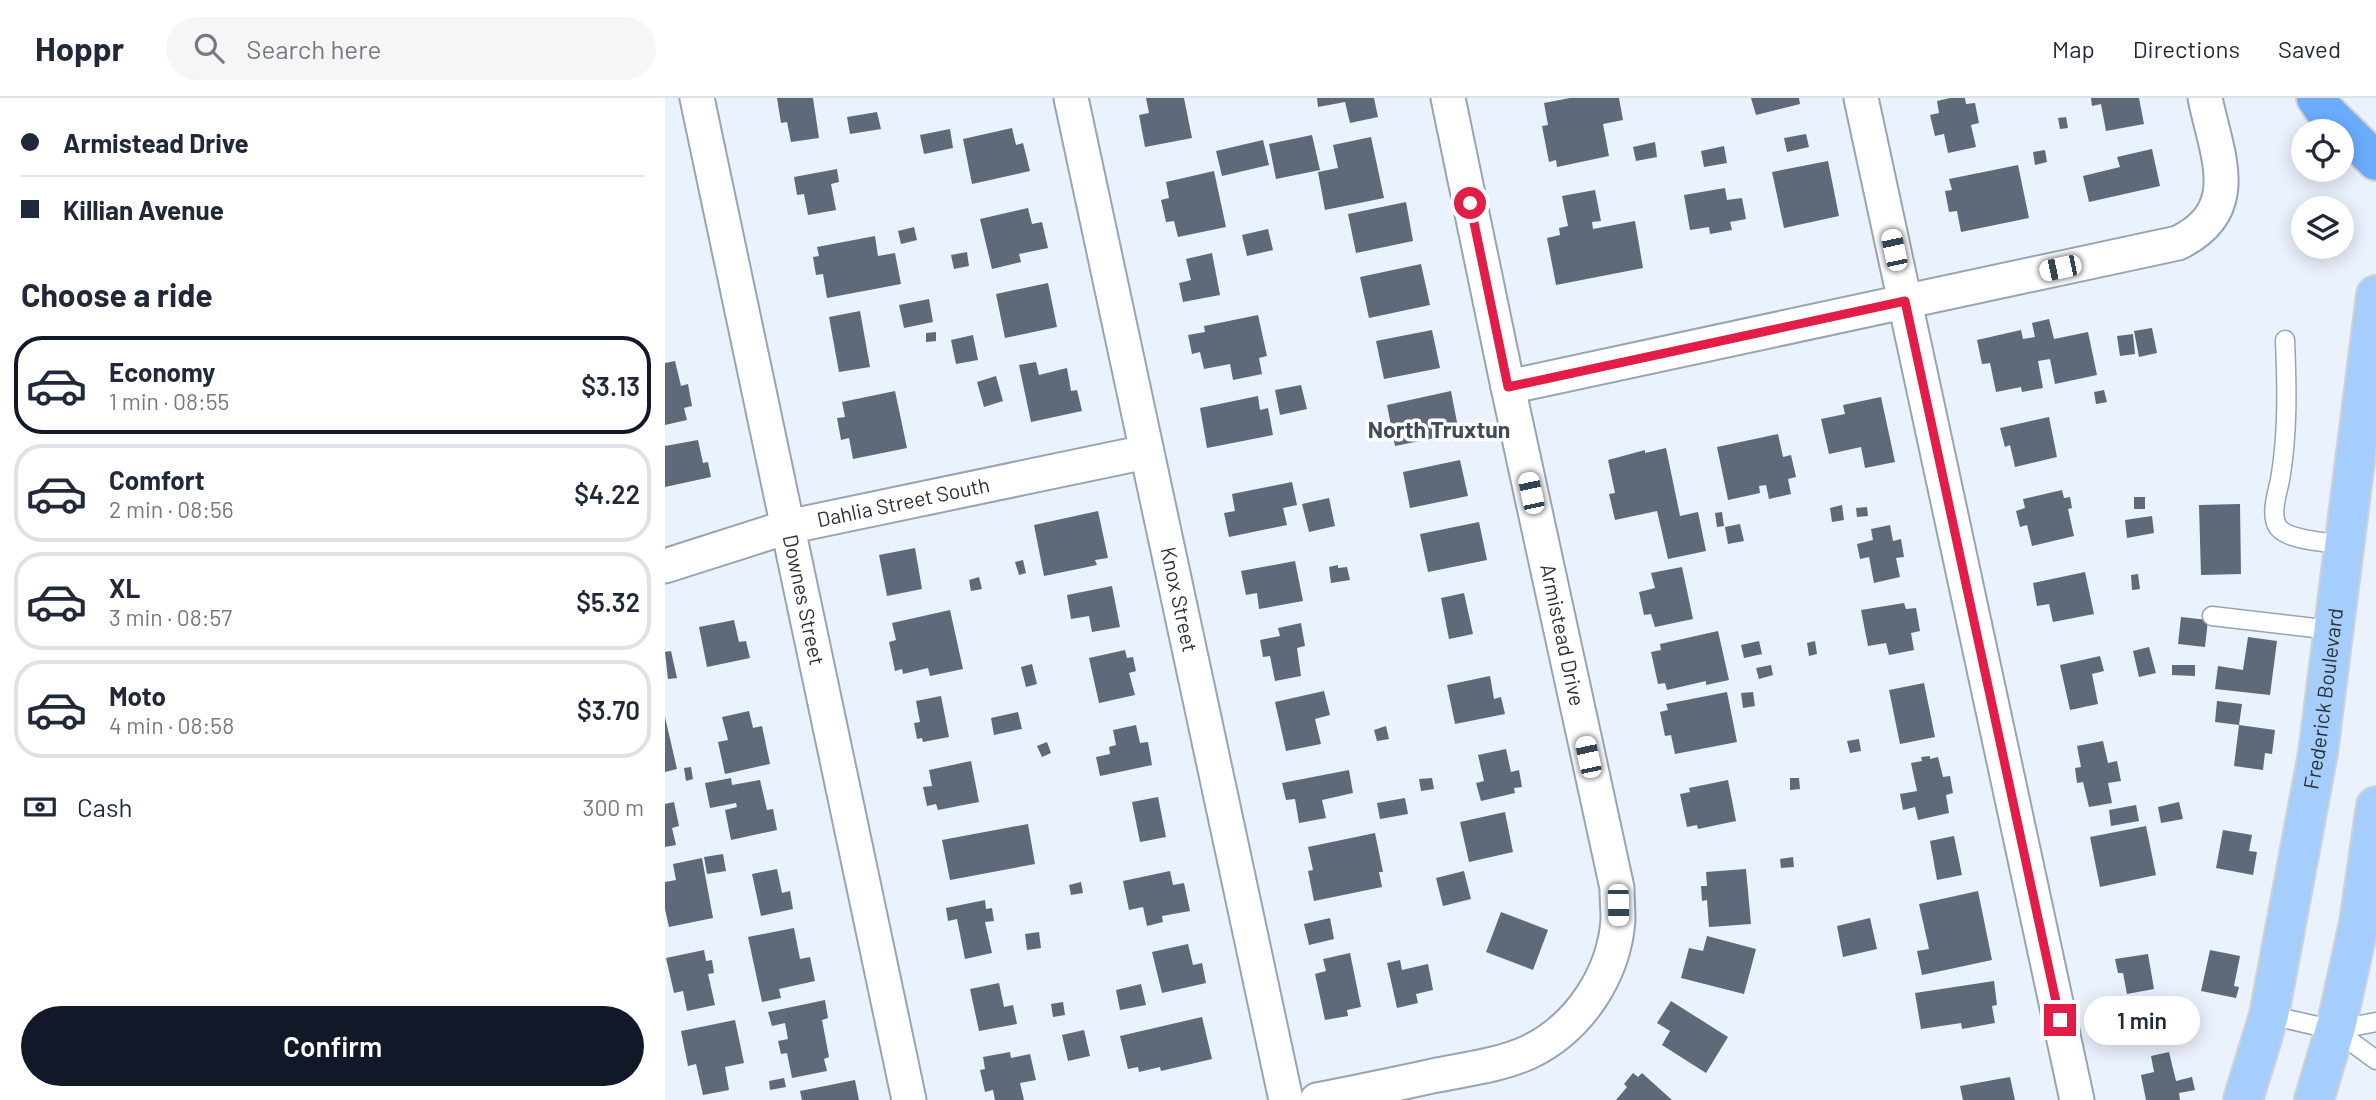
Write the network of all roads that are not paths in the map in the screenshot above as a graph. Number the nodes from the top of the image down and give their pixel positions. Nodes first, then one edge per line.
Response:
1 (697, 98) edge
2 (1071, 98) edge
3 (1448, 98) edge
4 (1861, 98) edge
5 (2205, 98) edge
6 (2316, 98) edge
7 (2376, 161) edge
8 (2376, 295) edge
9 (1905, 301) junction
10 (2285, 340) dead end
11 (1508, 387) junction
12 (1146, 452) junction
13 (787, 527) junction
14 (2344, 545) junction
15 (665, 566) edge
16 (2212, 616) dead end
17 (2332, 629) junction
18 (2376, 806) edge
19 (2269, 1015) junction
20 (2376, 1022) edge
21 (2335, 1030) junction
22 (2376, 1060) edge
23 (909, 1100) edge
24 (1286, 1100) edge
25 (1317, 1100) edge
26 (2077, 1100) edge
27 (2243, 1100) edge
28 (2314, 1100) edge

1 - 13 street, Downes Street
2 - 12 street, Knox Street
3 - 11 street, Armistead Drive
4 - 9 street
5 - 9 street
6 - 7 highway
8 - 14 main road, Frederick Boulevard
9 - 11 street
9 - 26 street
10 - 14 lane
11 - 25 street, Armistead Drive
12 - 13 street, Dahlia Street South
12 - 24 street, Knox Street
13 - 15 street, Dahlia Street South
13 - 23 street, Downes Street
14 - 17 main road, Frederick Boulevard
16 - 17 lane
17 - 19 main road, Frederick Boulevard
18 - 21 main road
19 - 21 lane
19 - 27 main road, Frederick Boulevard
20 - 21 lane
21 - 22 lane
21 - 28 main road

